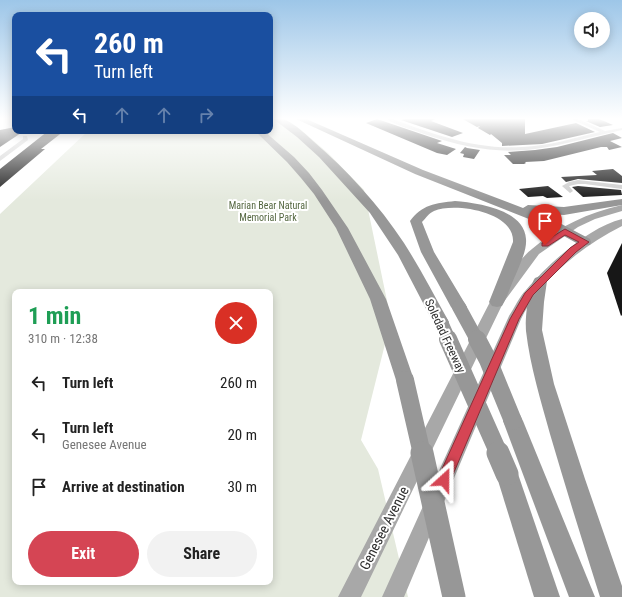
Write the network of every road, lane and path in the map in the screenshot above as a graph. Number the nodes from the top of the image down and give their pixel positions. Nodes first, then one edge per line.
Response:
1 (17, 146) edge
2 (279, 146) edge
3 (312, 146) edge
4 (360, 146) edge
5 (465, 146) edge
6 (538, 146) edge
7 (0, 159) edge
8 (622, 187) edge
9 (570, 191) dead end
10 (489, 198) junction
11 (622, 202) edge
12 (622, 208) edge
13 (622, 222) edge
14 (565, 231) junction
15 (585, 242) junction
16 (540, 281) junction
17 (497, 302) junction
18 (349, 597) edge
19 (393, 597) edge
20 (454, 597) edge
21 (547, 597) edge
22 (582, 597) edge
23 (613, 597) edge

1 - 7 street
2 - 20 highway, bridge
3 - 21 highway, Soledad Freeway, bridge
4 - 10 highway
5 - 6 street
8 - 9 street
10 - 11 highway
10 - 14 highway
12 - 14 main road, Genesee Avenue
13 - 15 main road
14 - 15 highway
14 - 17 main road, Genesee Avenue
15 - 16 main road
16 - 19 main road
16 - 23 highway
17 - 18 main road, Genesee Avenue
17 - 22 highway, bridge

